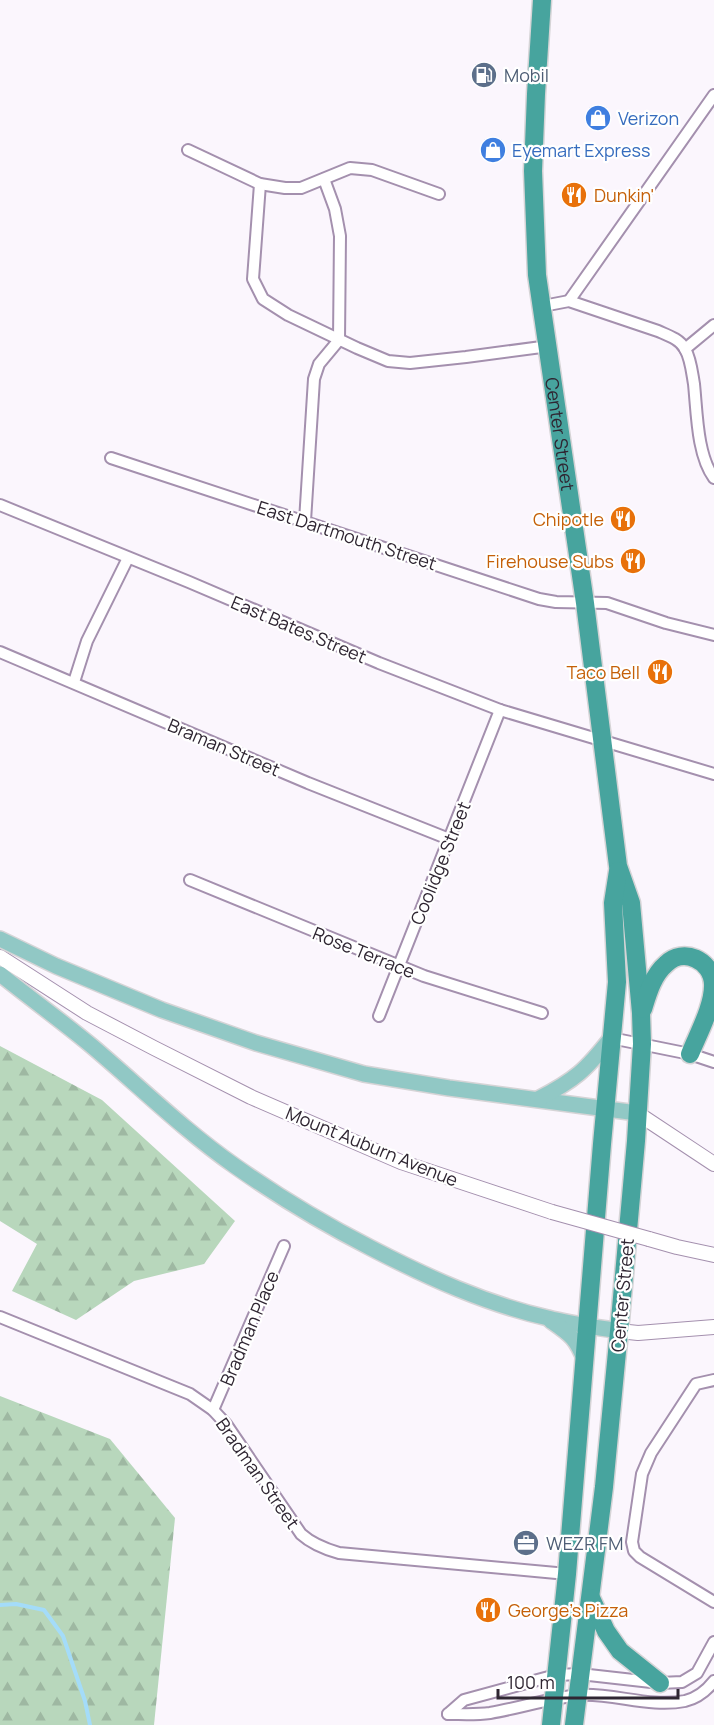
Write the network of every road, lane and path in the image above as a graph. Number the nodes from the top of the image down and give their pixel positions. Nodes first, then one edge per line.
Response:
1 (542, 0) edge
2 (714, 95) edge
3 (188, 150) dead end
4 (324, 179) junction
5 (260, 184) junction
6 (439, 194) dead end
7 (569, 301) junction
8 (543, 306) junction
9 (714, 325) edge
10 (339, 340) junction
11 (549, 346) junction
12 (685, 349) junction
13 (111, 458) dead end
14 (712, 476) edge
15 (0, 505) edge
16 (305, 521) junction
17 (128, 558) junction
18 (585, 603) junction
19 (714, 635) edge
20 (0, 651) edge
21 (74, 682) junction
22 (500, 710) junction
23 (603, 741) junction
24 (714, 774) edge
25 (449, 839) junction
26 (618, 866) junction
27 (190, 880) dead end
28 (0, 939) edge
29 (0, 957) edge
30 (399, 965) junction
31 (0, 966) edge
32 (0, 974) edge
33 (50, 990) junction
34 (542, 1013) dead end
35 (641, 1013) junction
36 (379, 1016) dead end
37 (611, 1038) junction
38 (642, 1044) junction
39 (690, 1054) junction
40 (714, 1062) edge
41 (538, 1099) junction
42 (605, 1110) junction
43 (637, 1113) junction
44 (714, 1164) edge
45 (284, 1246) dead end
46 (714, 1255) edge
47 (0, 1317) edge
48 (546, 1318) junction
49 (587, 1326) junction
50 (714, 1327) edge
51 (619, 1331) junction
52 (585, 1363) junction
53 (714, 1380) edge
54 (213, 1410) junction
55 (567, 1574) junction
56 (590, 1596) junction
57 (714, 1602) edge
58 (714, 1642) edge
59 (580, 1674) junction
60 (556, 1675) junction
61 (714, 1680) edge
62 (660, 1683) junction
63 (578, 1695) junction
64 (554, 1699) junction
65 (551, 1725) edge
66 (574, 1725) edge

1 - 8 highway, Center Street
2 - 7 street
3 - 5 street
4 - 5 street
4 - 6 street
4 - 10 street
5 - 10 street
7 - 8 street
7 - 12 street
8 - 11 highway, Center Street
9 - 12 street
10 - 11 street
10 - 16 street
11 - 18 highway, Center Street
12 - 14 street
13 - 16 street, East Dartmouth Street
15 - 17 street, East Bates Street
16 - 18 street, East Dartmouth Street
17 - 21 street
17 - 22 street, East Bates Street
18 - 19 street, East Dartmouth Street
18 - 23 highway, Center Street
20 - 21 street, Braman Street
21 - 25 street, Braman Street
22 - 23 street, East Bates Street
22 - 25 street, Coolidge Street
23 - 24 street, East Bates Street
23 - 26 highway, Center Street
25 - 30 street, Coolidge Street
26 - 35 highway, Center Street
26 - 37 highway, Center Street
27 - 30 street, Rose Terrace
28 - 41 main road
29 - 33 main road, Mount Auburn Avenue
30 - 34 street, Rose Terrace
30 - 36 street, Coolidge Street
31 - 33 main road, Mount Auburn Avenue
32 - 48 main road
33 - 46 main road, Mount Auburn Avenue, bridge
35 - 38 highway, Center Street
35 - 39 highway
37 - 38 street
37 - 41 main road
37 - 42 highway, Center Street
38 - 39 street
38 - 43 highway, Center Street
39 - 40 street
41 - 42 main road
42 - 43 main road
42 - 49 highway, Center Street
43 - 44 main road
43 - 51 highway, Center Street
45 - 54 street, Bradman Place
47 - 54 street, Bradman Street
48 - 49 main road
48 - 52 main road
49 - 51 main road
49 - 52 highway, Center Street
50 - 51 main road
51 - 56 highway, Center Street
52 - 55 highway, Center Street
53 - 57 street
54 - 55 street, Bradman Street
55 - 60 highway, Center Street
56 - 59 highway, Center Street
56 - 62 highway
58 - 62 street
59 - 60 street
59 - 62 street
59 - 63 highway, Center Street
60 - 64 highway, Center Street
60 - 64 street
61 - 63 street
63 - 64 street
63 - 66 highway, Center Street
64 - 65 highway, Center Street

